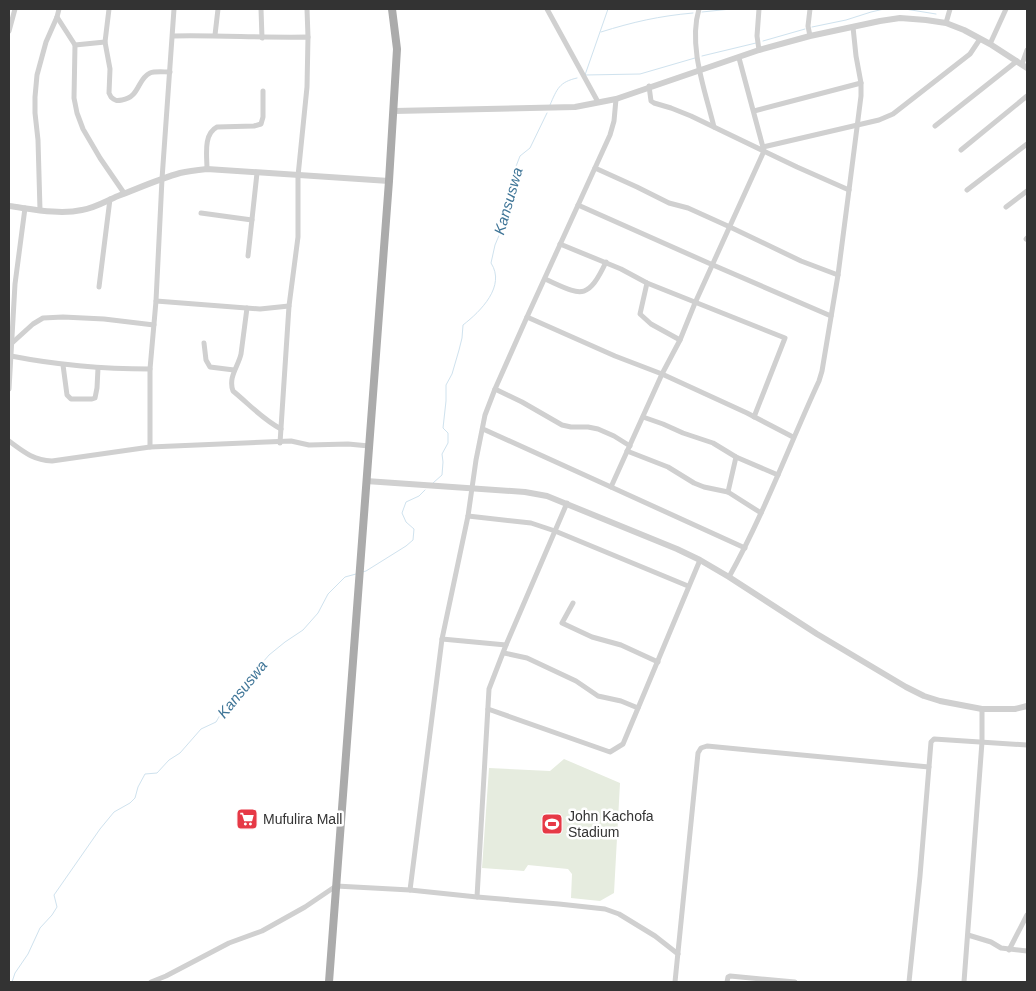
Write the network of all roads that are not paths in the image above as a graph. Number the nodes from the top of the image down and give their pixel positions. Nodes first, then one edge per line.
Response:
1 (15, 9) edge
2 (59, 9) edge
3 (109, 9) edge
4 (174, 9) edge
5 (218, 9) edge
6 (261, 9) edge
7 (307, 9) edge
8 (392, 9) edge
9 (547, 9) edge
10 (699, 9) edge
11 (759, 9) edge
12 (810, 9) edge
13 (950, 9) edge
14 (1006, 9) edge
15 (57, 17) junction
16 (946, 23) junction
17 (853, 27) junction
18 (9, 31) edge
19 (215, 35) junction
20 (173, 36) junction
21 (810, 36) junction
22 (308, 37) junction
23 (262, 38) junction
24 (980, 39) junction
25 (105, 42) junction
26 (990, 44) junction
27 (75, 45) junction
28 (760, 50) junction
29 (1027, 50) edge
30 (739, 58) junction
31 (1022, 64) edge
32 (700, 70) junction
33 (170, 72) junction
34 (861, 84) junction
35 (649, 86) junction
36 (263, 91) dead end
37 (1027, 96) edge
38 (616, 98) junction
39 (598, 102) junction
40 (394, 111) junction
41 (754, 112) junction
42 (857, 125) junction
43 (935, 126) dead end
44 (714, 127) junction
45 (1027, 144) edge
46 (763, 149) junction
47 (961, 150) dead end
48 (594, 168) junction
49 (207, 169) junction
50 (257, 173) junction
51 (298, 176) junction
52 (162, 179) junction
53 (389, 181) junction
54 (850, 190) junction
55 (967, 190) dead end
56 (1027, 190) edge
57 (124, 193) junction
58 (110, 199) junction
59 (578, 205) junction
60 (9, 206) edge
61 (1006, 207) dead end
62 (25, 208) junction
63 (40, 210) junction
64 (201, 213) dead end
65 (252, 220) junction
66 (730, 227) junction
67 (560, 244) junction
68 (248, 256) dead end
69 (606, 262) junction
70 (713, 265) junction
71 (838, 275) junction
72 (545, 279) junction
73 (647, 282) junction
74 (100, 287) dead end
75 (156, 302) junction
76 (695, 303) junction
77 (289, 306) junction
78 (247, 308) junction
79 (830, 316) junction
80 (527, 317) junction
81 (154, 325) junction
82 (680, 340) junction
83 (12, 343) junction
84 (204, 343) dead end
85 (11, 356) junction
86 (63, 365) junction
87 (98, 368) junction
88 (150, 369) junction
89 (234, 370) junction
90 (662, 374) junction
91 (9, 389) edge
92 (495, 389) junction
93 (643, 417) junction
94 (754, 417) junction
95 (281, 429) junction
96 (483, 429) junction
97 (794, 437) junction
98 (9, 441) edge
99 (280, 443) junction
100 (369, 446) junction
101 (150, 447) junction
102 (628, 448) junction
103 (736, 457) junction
104 (778, 475) junction
105 (366, 481) junction
106 (612, 487) junction
107 (472, 489) junction
108 (728, 492) junction
109 (567, 503) junction
110 (761, 513) junction
111 (468, 516) junction
112 (555, 530) junction
113 (744, 548) junction
114 (700, 560) junction
115 (729, 577) junction
116 (688, 586) junction
117 (574, 603) dead end
118 (442, 639) junction
119 (506, 644) junction
120 (504, 653) junction
121 (658, 662) junction
122 (1027, 706) edge
123 (638, 708) junction
124 (488, 709) junction
125 (982, 709) junction
126 (982, 742) junction
127 (1027, 745) edge
128 (929, 767) junction
129 (336, 886) junction
130 (410, 890) junction
131 (476, 897) junction
132 (1027, 915) edge
133 (968, 935) junction
134 (1009, 950) junction
135 (1027, 951) edge
136 (678, 954) junction
137 (778, 981) edge
138 (151, 982) edge
139 (329, 982) edge
140 (676, 982) edge
141 (728, 982) edge
142 (795, 982) edge
143 (909, 982) edge
144 (964, 982) edge

1 - 18 street
2 - 15 street
3 - 25 street
4 - 20 street
5 - 19 street
6 - 23 street
7 - 22 street
8 - 40 main road
9 - 39 street
10 - 32 street
11 - 28 street
12 - 21 street
13 - 16 street
14 - 26 street
15 - 27 street
15 - 63 street
16 - 17 street
16 - 24 street
17 - 21 street
17 - 34 street
19 - 20 street
19 - 23 street
20 - 33 street
21 - 28 street
22 - 23 street
22 - 51 street
24 - 26 street
24 - 42 street
25 - 27 street
25 - 33 street
26 - 31 street
27 - 57 street
28 - 30 street
29 - 31 street
30 - 32 street
30 - 41 street
31 - 43 street
32 - 35 street
32 - 44 street
33 - 52 street
34 - 41 street
34 - 42 street
35 - 38 street
35 - 44 street
36 - 49 street
37 - 47 street
38 - 39 street
38 - 48 street
39 - 40 street
40 - 53 main road
41 - 46 street
42 - 46 street
42 - 54 street
44 - 46 street
45 - 55 street
46 - 54 street
46 - 66 street
48 - 59 street
48 - 66 street
49 - 50 street
49 - 52 street
50 - 51 street
50 - 65 street
51 - 53 street
51 - 77 street
52 - 57 street
52 - 75 street
53 - 100 main road
54 - 71 street
56 - 61 street
57 - 58 street
58 - 63 street
58 - 74 street
59 - 67 street
59 - 70 street
60 - 62 street
62 - 63 street
62 - 83 street
64 - 65 street
65 - 68 street
66 - 70 street
66 - 71 street
67 - 69 street
67 - 72 street
69 - 72 street
69 - 73 street
70 - 76 street
70 - 79 street
71 - 79 street
72 - 80 street
73 - 76 street
73 - 82 street
75 - 78 street
75 - 81 street
76 - 82 street
76 - 94 street
77 - 78 street
77 - 95 street
78 - 89 street
79 - 97 street
80 - 90 street
80 - 92 street
81 - 83 street
81 - 88 street
82 - 90 street
83 - 85 street
84 - 89 street
85 - 86 street
85 - 91 street
86 - 87 street
86 - 87 street
87 - 88 street
88 - 101 street
89 - 95 street
90 - 93 street
90 - 94 street
92 - 96 street
92 - 102 street
93 - 102 street
93 - 103 street
94 - 97 street
95 - 99 street
96 - 106 street
96 - 107 street
97 - 104 street
98 - 101 street
99 - 100 street
99 - 101 street
100 - 105 main road
102 - 106 street
102 - 108 street
103 - 104 street
103 - 108 street
104 - 110 street
105 - 107 street
105 - 129 main road
106 - 113 street
107 - 109 street
107 - 111 street
108 - 110 street
109 - 112 street
109 - 114 street
110 - 113 street
111 - 112 street
111 - 118 street
112 - 116 street
112 - 119 street
113 - 115 street
114 - 115 street
114 - 116 street
115 - 125 street
116 - 121 street
117 - 121 street
118 - 119 street
118 - 130 street
119 - 120 street
120 - 123 street
120 - 124 street
121 - 123 street
122 - 125 street
123 - 124 street
124 - 131 street
125 - 126 street
126 - 127 street
126 - 128 street
126 - 133 street
128 - 136 street
128 - 143 street
129 - 130 street
129 - 138 street
129 - 139 main road
130 - 131 street
131 - 136 street
132 - 134 street
133 - 134 street
133 - 144 street
134 - 135 street
136 - 140 street
137 - 141 street
137 - 142 street

